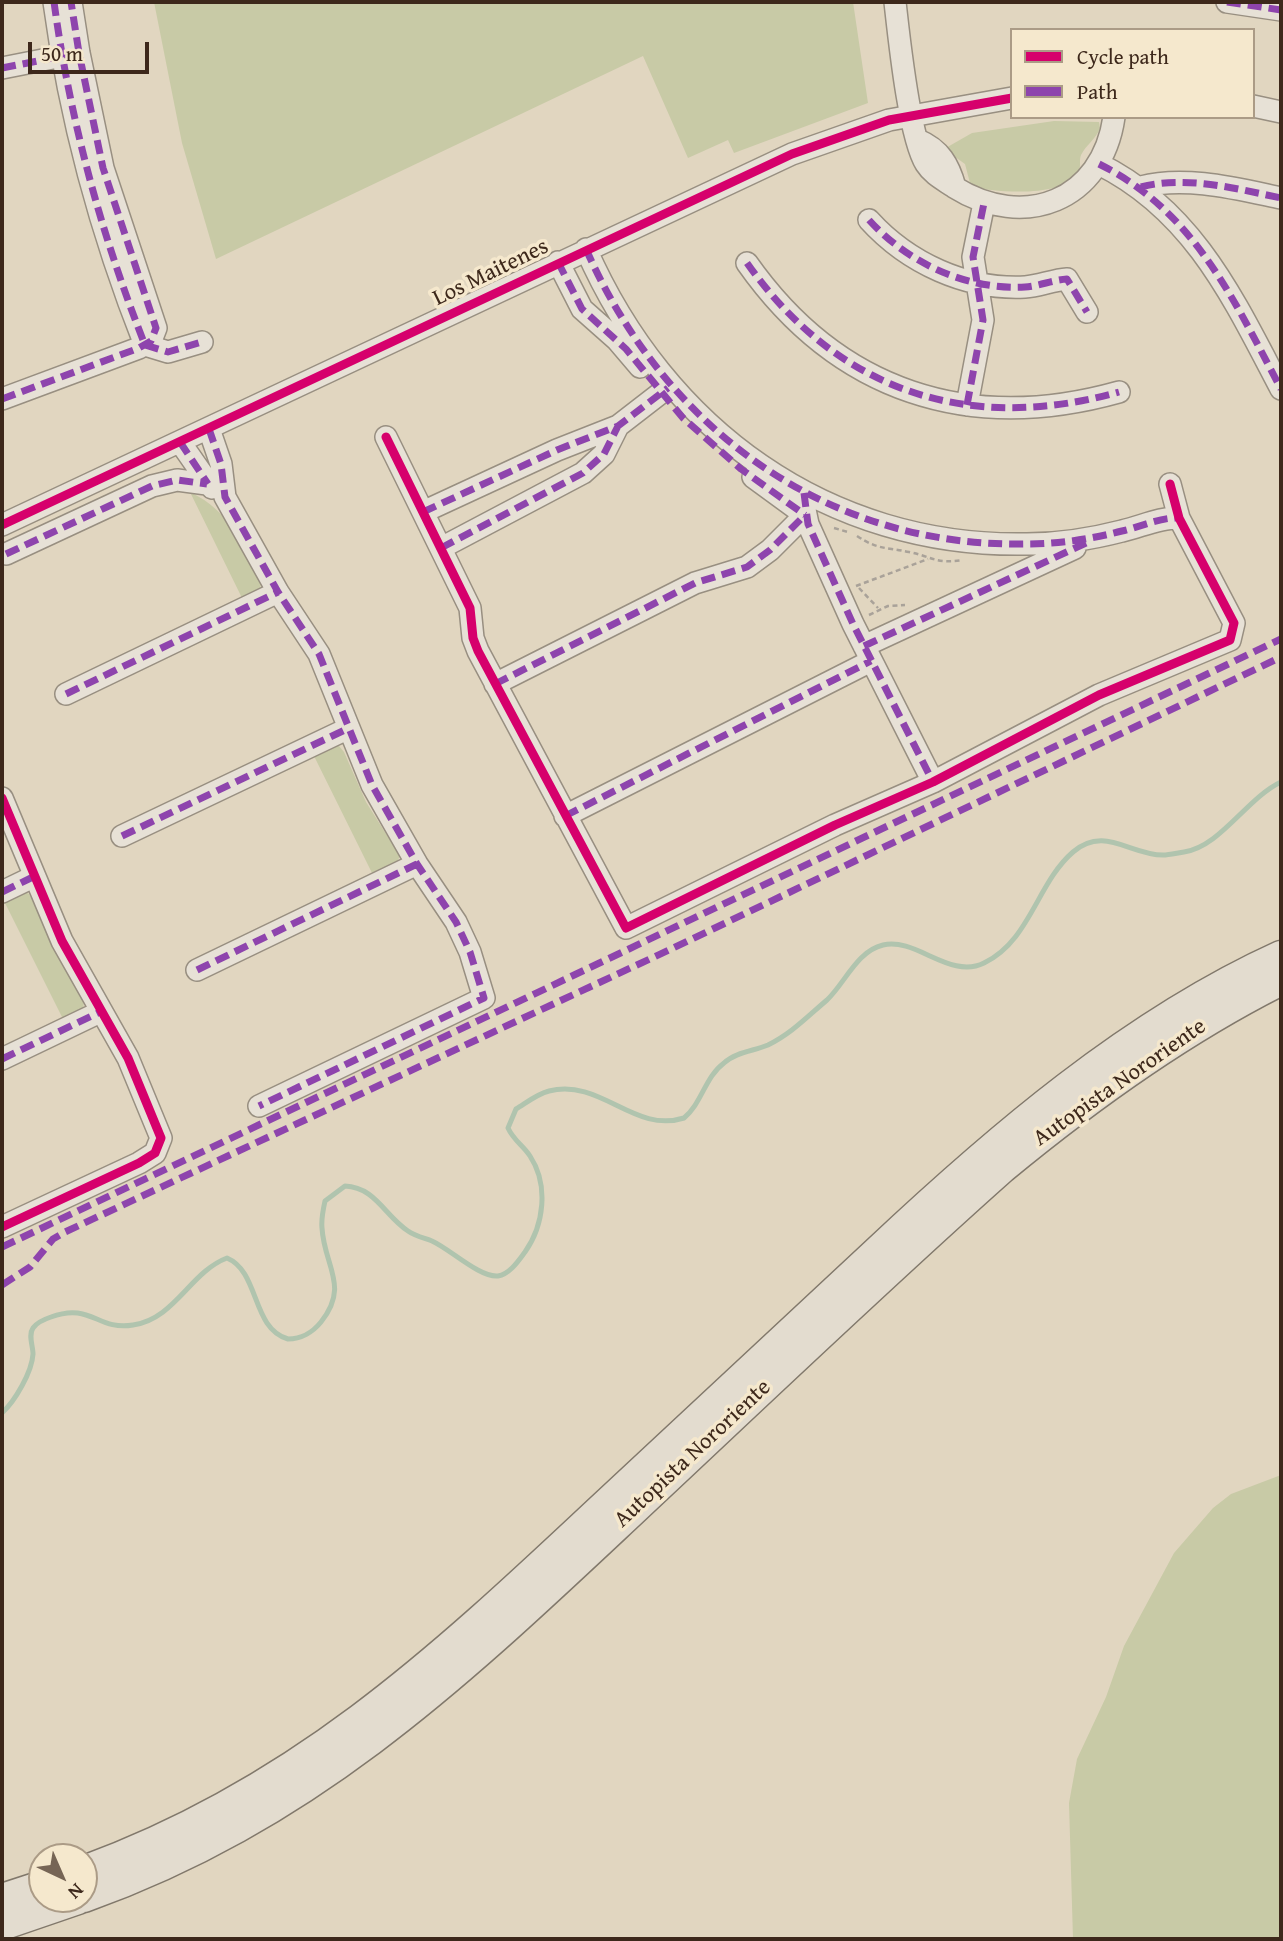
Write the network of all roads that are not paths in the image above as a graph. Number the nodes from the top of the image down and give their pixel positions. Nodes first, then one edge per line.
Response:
1 (54, 2) edge
2 (71, 2) edge
3 (895, 2) edge
4 (1227, 2) edge
5 (1281, 10) edge
6 (70, 54) junction
7 (2, 68) edge
8 (1010, 98) edge
9 (1255, 106) edge
10 (1281, 112) edge
11 (912, 115) junction
12 (1114, 119) edge
13 (1098, 164) junction
14 (1141, 187) junction
15 (1281, 198) edge
16 (984, 203) junction
17 (869, 220) dead end
18 (586, 249) junction
19 (558, 262) junction
20 (747, 263) dead end
21 (978, 284) junction
22 (1087, 312) dead end
23 (202, 342) dead end
24 (145, 345) junction
25 (1281, 389) edge
26 (666, 390) junction
27 (1119, 392) dead end
28 (2, 399) edge
29 (967, 405) junction
30 (618, 426) junction
31 (209, 429) junction
32 (386, 437) dead end
33 (180, 442) junction
34 (207, 484) junction
35 (1170, 484) dead end
36 (804, 493) junction
37 (225, 497) junction
38 (423, 512) junction
39 (805, 515) junction
40 (1179, 518) junction
41 (2, 525) edge
42 (440, 548) junction
43 (6, 554) dead end
44 (1034, 555) junction
45 (278, 592) junction
46 (867, 653) junction
47 (495, 684) junction
48 (66, 694) dead end
49 (349, 728) junction
50 (933, 782) junction
51 (2, 798) edge
52 (565, 816) junction
53 (122, 836) dead end
54 (417, 864) junction
55 (33, 877) junction
56 (2, 892) edge
57 (1281, 956) edge
58 (197, 970) dead end
59 (1281, 980) edge
60 (100, 1012) junction
61 (2, 1059) edge
62 (259, 1106) dead end
63 (2, 1227) edge
64 (98, 1865) edge
65 (28, 1891) edge
66 (98, 1891) edge
67 (2, 1899) edge
68 (35, 1913) edge
69 (2, 1924) edge

1 - 6 street
2 - 6 street
3 - 11 street
4 - 5 street
6 - 7 street
6 - 24 street
8 - 11 street, Los Maitenes
9 - 10 street
11 - 16 street
11 - 18 street, Los Maitenes
12 - 13 street
13 - 14 street
13 - 16 street
14 - 15 street
14 - 25 street
16 - 21 street
17 - 21 street
18 - 19 street, Los Maitenes
18 - 26 street
19 - 26 street
19 - 31 street, Los Maitenes
20 - 29 street
21 - 22 street
21 - 29 street
23 - 24 street
24 - 28 street
26 - 30 street
26 - 36 street
26 - 39 street
27 - 29 street
30 - 38 street
30 - 42 street
31 - 33 street, Los Maitenes
31 - 37 street
32 - 38 street
33 - 34 street
33 - 41 street, Los Maitenes
34 - 37 street
34 - 43 street
35 - 40 street
36 - 39 street
36 - 44 street
37 - 45 street
38 - 42 street
39 - 46 street
39 - 47 street
40 - 44 street
40 - 50 street
42 - 47 street
44 - 46 street
45 - 48 street
45 - 49 street
46 - 50 street
46 - 52 street
47 - 52 street
49 - 53 street
49 - 54 street
50 - 52 street
51 - 55 street
54 - 58 street
54 - 62 street
55 - 56 street
55 - 60 street
57 - 64 highway, Autopista Nororiente
59 - 66 highway, Autopista Nororiente
60 - 61 street
60 - 63 street
65 - 67 highway
68 - 69 highway

